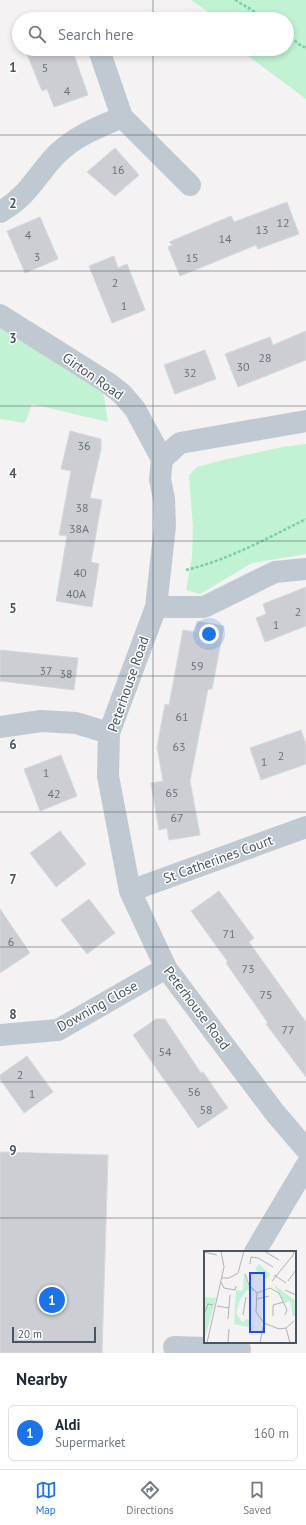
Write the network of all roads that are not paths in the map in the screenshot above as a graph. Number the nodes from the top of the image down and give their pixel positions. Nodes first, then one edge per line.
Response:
1 (101, 56) edge
2 (122, 117) junction
3 (190, 184) dead end
4 (0, 212) edge
5 (0, 315) edge
6 (306, 421) edge
7 (162, 459) junction
8 (306, 569) edge
9 (156, 607) junction
10 (0, 727) edge
11 (109, 733) junction
12 (306, 826) edge
13 (130, 891) junction
14 (166, 968) junction
15 (0, 1035) edge
16 (306, 1149) edge
17 (306, 1166) edge
18 (256, 1251) edge
19 (174, 1347) dead end
20 (240, 1348) edge

1 - 2 street
2 - 3 street
2 - 4 street
5 - 7 street, Girton Road
6 - 7 street
7 - 9 street, Peterhouse Road
8 - 9 street
9 - 11 street, Peterhouse Road
10 - 11 street
11 - 13 street, Peterhouse Road
12 - 13 street, St Catherines Court
13 - 14 street, Peterhouse Road
14 - 15 street, Downing Close
14 - 16 street, Peterhouse Road
17 - 18 street
19 - 20 street

